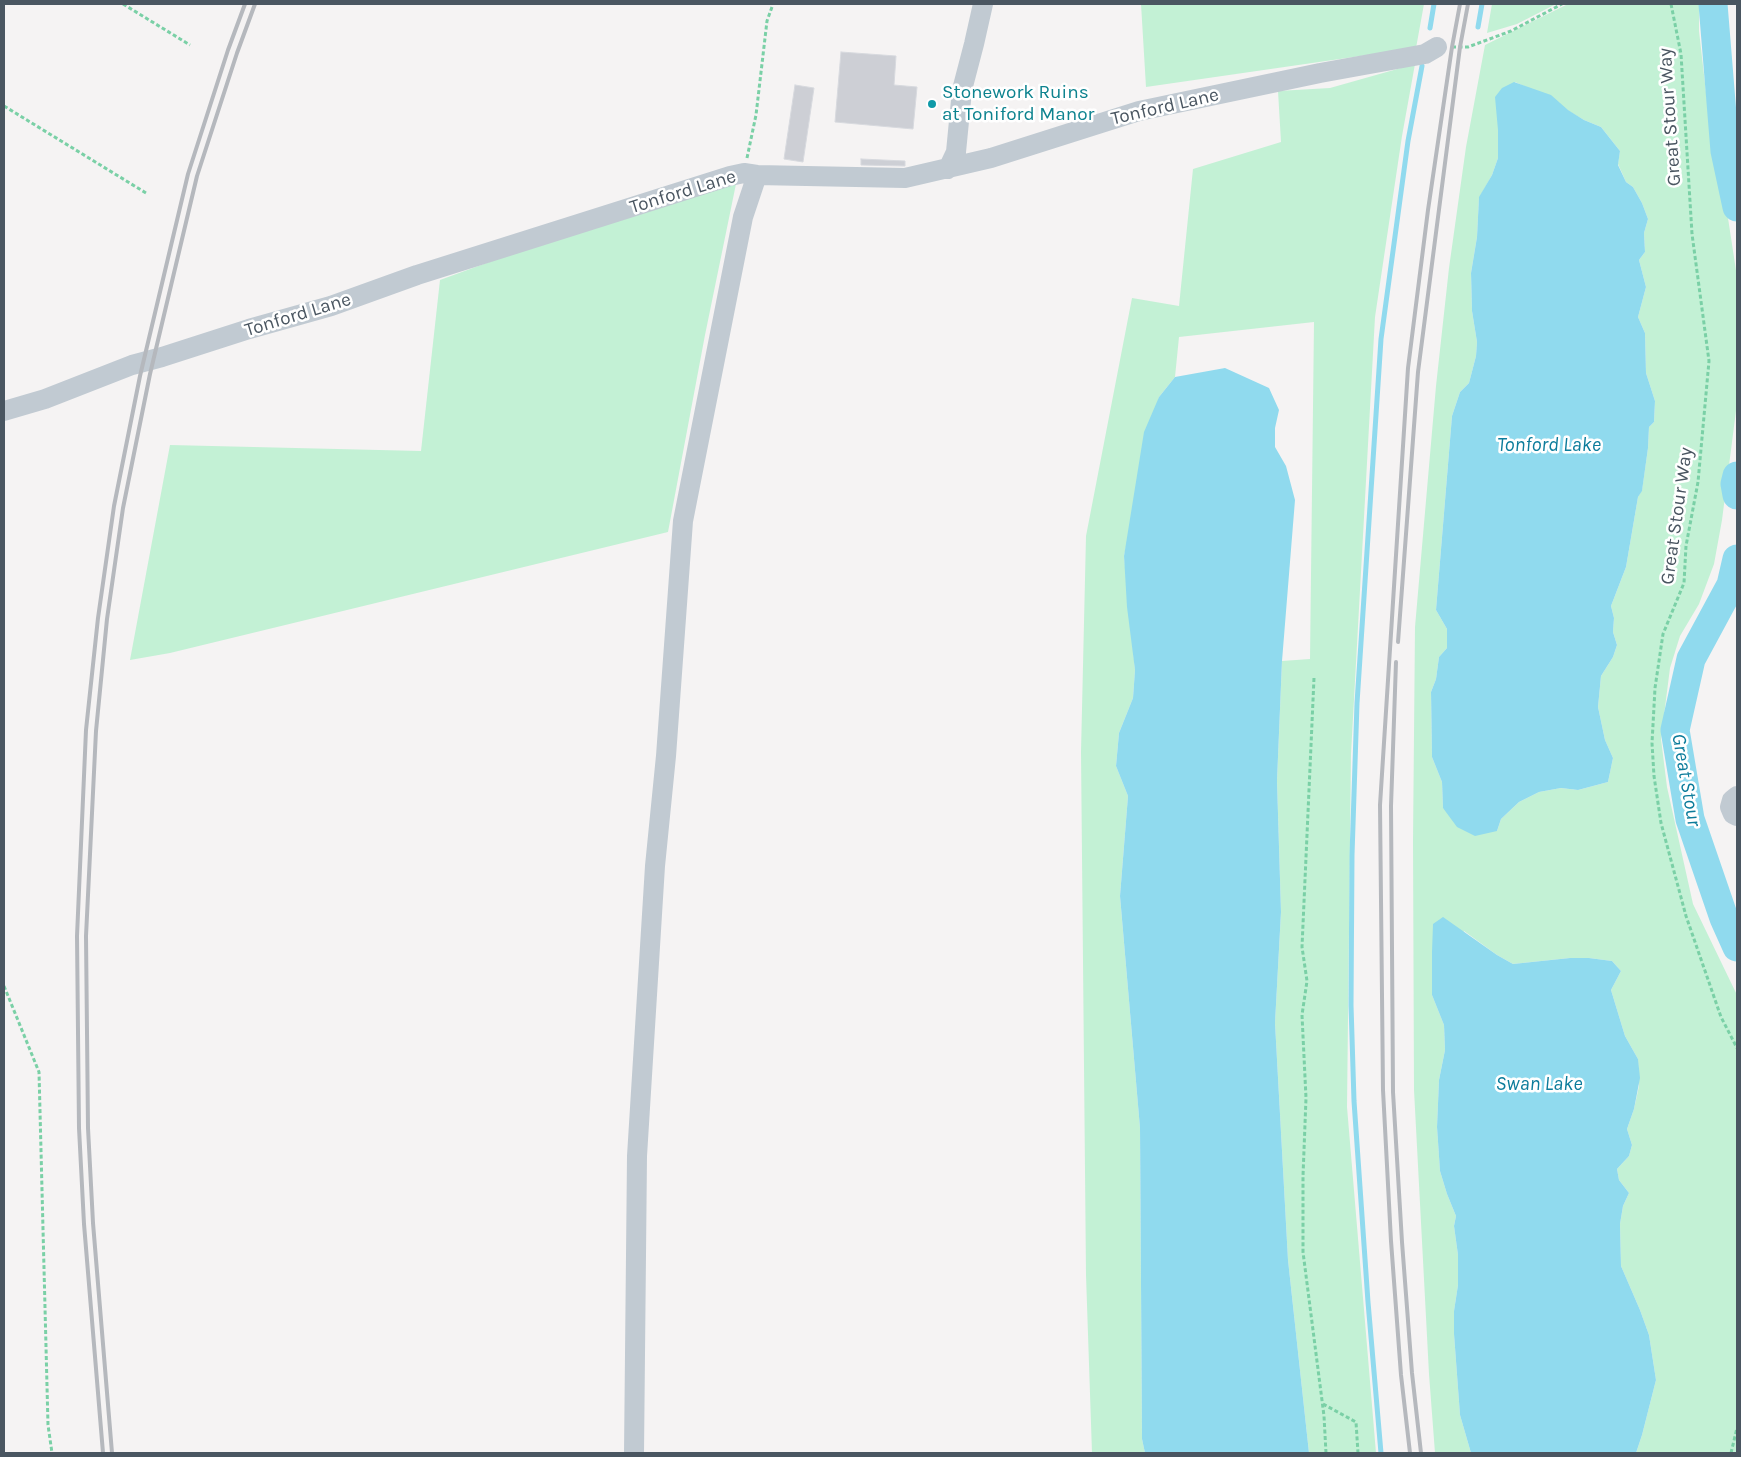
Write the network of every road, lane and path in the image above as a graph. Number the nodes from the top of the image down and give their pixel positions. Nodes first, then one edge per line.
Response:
1 (123, 4) edge
2 (773, 4) edge
3 (982, 4) edge
4 (1562, 4) edge
5 (1671, 4) edge
6 (190, 45) dead end
7 (1437, 47) joint
8 (4, 106) edge
9 (948, 169) junction
10 (751, 174) junction
11 (146, 193) dead end
12 (4, 411) edge
13 (1314, 678) dead end
14 (1737, 796) edge
15 (1737, 816) edge
16 (4, 986) edge
17 (1737, 1048) edge
18 (1322, 1403) junction
19 (1737, 1428) edge
20 (52, 1453) edge
21 (634, 1453) edge
22 (1326, 1453) edge
23 (1358, 1453) edge
24 (1731, 1453) edge

1 - 6 path
2 - 10 path
3 - 9 street
4 - 7 path
5 - 17 path, Great Stour Way
7 - 9 street, Tonford Lane
8 - 11 path
9 - 10 street, Tonford Lane
10 - 12 street, Tonford Lane
10 - 21 street
13 - 18 path
14 - 15 street
16 - 20 path
18 - 22 path
18 - 23 path
19 - 24 path

